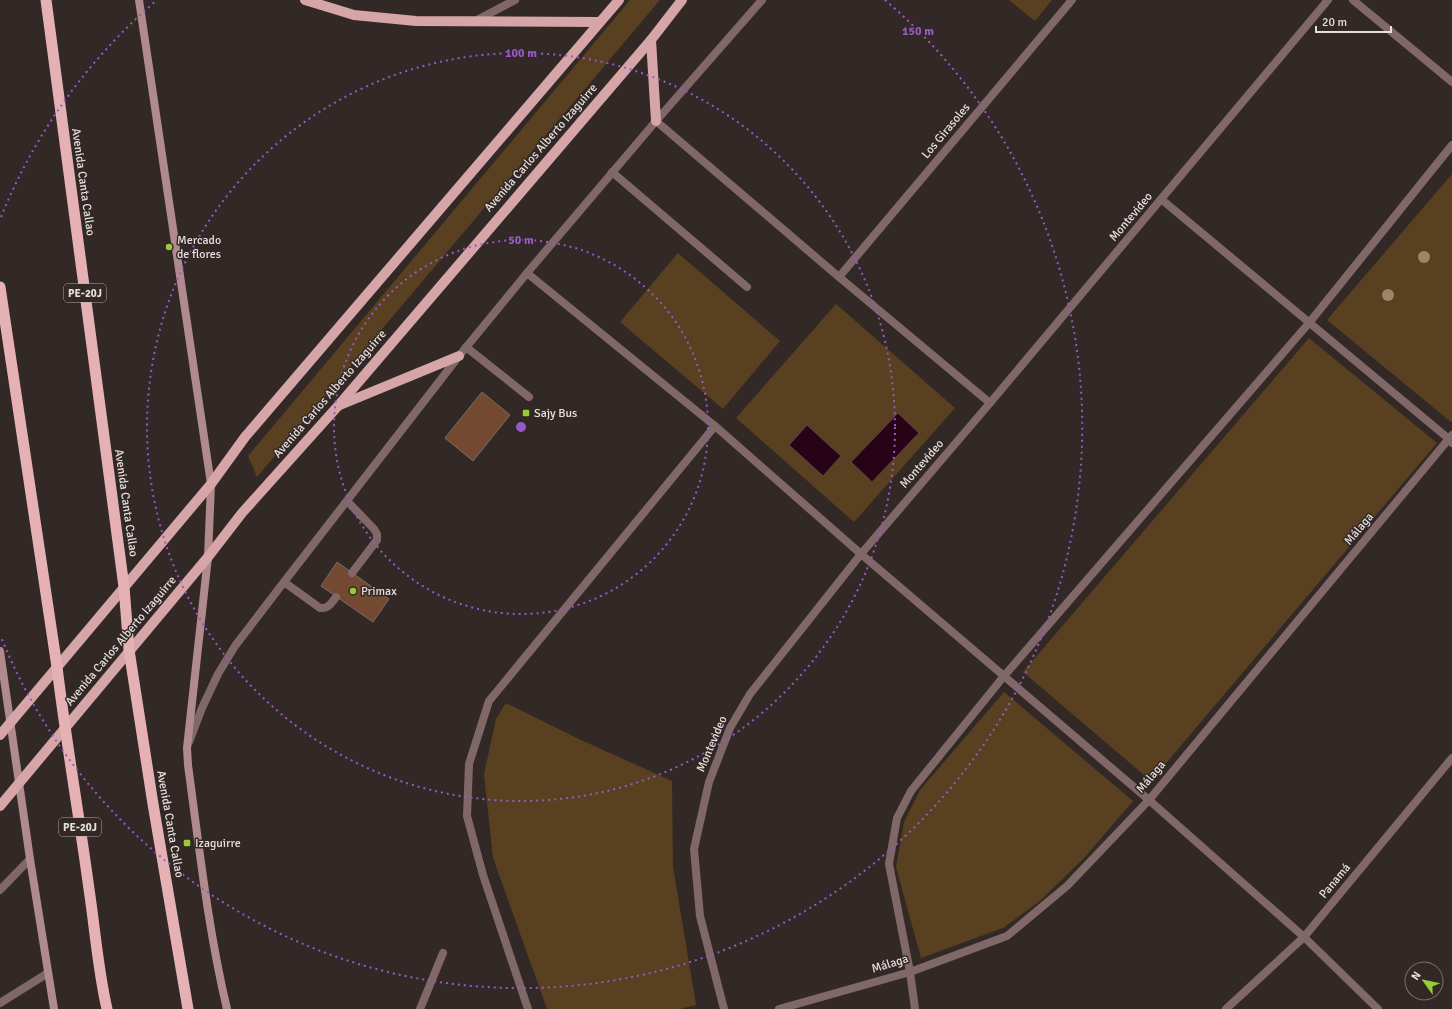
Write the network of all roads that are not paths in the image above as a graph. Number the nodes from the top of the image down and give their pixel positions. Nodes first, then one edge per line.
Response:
1 (46, 0) edge
2 (139, 0) edge
3 (304, 0) edge
4 (515, 0) edge
5 (619, 0) edge
6 (682, 0) edge
7 (762, 0) edge
8 (1072, 0) edge
9 (1328, 0) edge
10 (1353, 0) edge
11 (475, 21) junction
12 (599, 22) junction
13 (651, 40) junction
14 (1452, 82) edge
15 (656, 121) junction
16 (1452, 145) edge
17 (612, 172) junction
18 (1161, 199) junction
19 (527, 273) junction
20 (839, 277) junction
21 (747, 286) dead end
22 (0, 287) edge
23 (1309, 323) junction
24 (466, 347) junction
25 (459, 356) junction
26 (528, 397) dead end
27 (990, 403) junction
28 (338, 406) junction
29 (715, 426) junction
30 (1451, 439) edge
31 (211, 484) junction
32 (347, 501) junction
33 (861, 554) junction
34 (208, 557) junction
35 (352, 573) dead end
36 (284, 582) junction
37 (124, 587) junction
38 (336, 596) dead end
39 (129, 650) junction
40 (0, 651) edge
41 (57, 667) junction
42 (1, 669) edge
43 (1004, 676) junction
44 (10, 723) junction
45 (65, 729) junction
46 (0, 735) edge
47 (187, 748) junction
48 (1452, 758) edge
49 (19, 783) junction
50 (1149, 800) junction
51 (0, 806) edge
52 (30, 860) junction
53 (0, 890) edge
54 (1304, 937) junction
55 (443, 953) dead end
56 (910, 972) junction
57 (48, 973) junction
58 (0, 1003) edge
59 (54, 1009) edge
60 (107, 1009) edge
61 (188, 1009) edge
62 (227, 1009) edge
63 (420, 1009) edge
64 (528, 1009) edge
65 (724, 1009) edge
66 (779, 1009) edge
67 (915, 1009) edge
68 (1226, 1009) edge
69 (1378, 1009) edge

1 - 37 highway, Avenida Canta Callao / PE-20J
2 - 31 main road, Avenida Canta Callao
3 - 11 main road
4 - 11 street
5 - 12 main road
6 - 13 main road, Avenida Carlos Alberto Izaguirre
7 - 15 street
8 - 20 street, Los Girasoles
9 - 18 street, Montevideo
10 - 14 street
11 - 12 main road
12 - 31 main road
13 - 15 main road
13 - 28 main road, Avenida Carlos Alberto Izaguirre
15 - 17 street
15 - 20 street
16 - 23 street
17 - 19 street
17 - 21 street
18 - 23 street
18 - 27 street, Montevideo
19 - 24 street
19 - 29 street
20 - 27 street
22 - 41 highway, PE-20J
23 - 30 street
23 - 43 street
24 - 25 street
24 - 26 street
25 - 28 main road
25 - 32 street
27 - 33 street, Montevideo
28 - 34 main road, Avenida Carlos Alberto Izaguirre
29 - 33 street
29 - 64 street
30 - 50 street, Málaga
31 - 34 main road, Avenida Canta Callao
31 - 37 main road
32 - 35 street
32 - 36 street
33 - 43 street
33 - 65 street, Montevideo
34 - 39 main road, Avenida Carlos Alberto Izaguirre
34 - 47 main road, Avenida Canta Callao
36 - 38 street
36 - 47 street
37 - 39 highway, Avenida Canta Callao / PE-20J
37 - 41 main road
39 - 45 main road, Avenida Carlos Alberto Izaguirre
39 - 61 highway, Avenida Canta Callao / PE-20J
40 - 42 main road
41 - 44 main road
41 - 45 highway, PE-20J
42 - 44 main road
43 - 50 street
43 - 56 street
44 - 46 main road
44 - 49 main road
45 - 49 main road, Avenida Carlos Alberto Izaguirre
45 - 60 highway, PE-20J
47 - 62 main road, Avenida Canta Callao
48 - 54 street, Panamá
49 - 51 main road, Avenida Carlos Alberto Izaguirre
49 - 52 main road
50 - 54 street
50 - 56 street, Málaga
52 - 53 street
52 - 57 main road
54 - 68 street, Panamá
54 - 69 street
55 - 63 street
56 - 66 street, Málaga
56 - 67 street
57 - 58 street
57 - 59 main road

